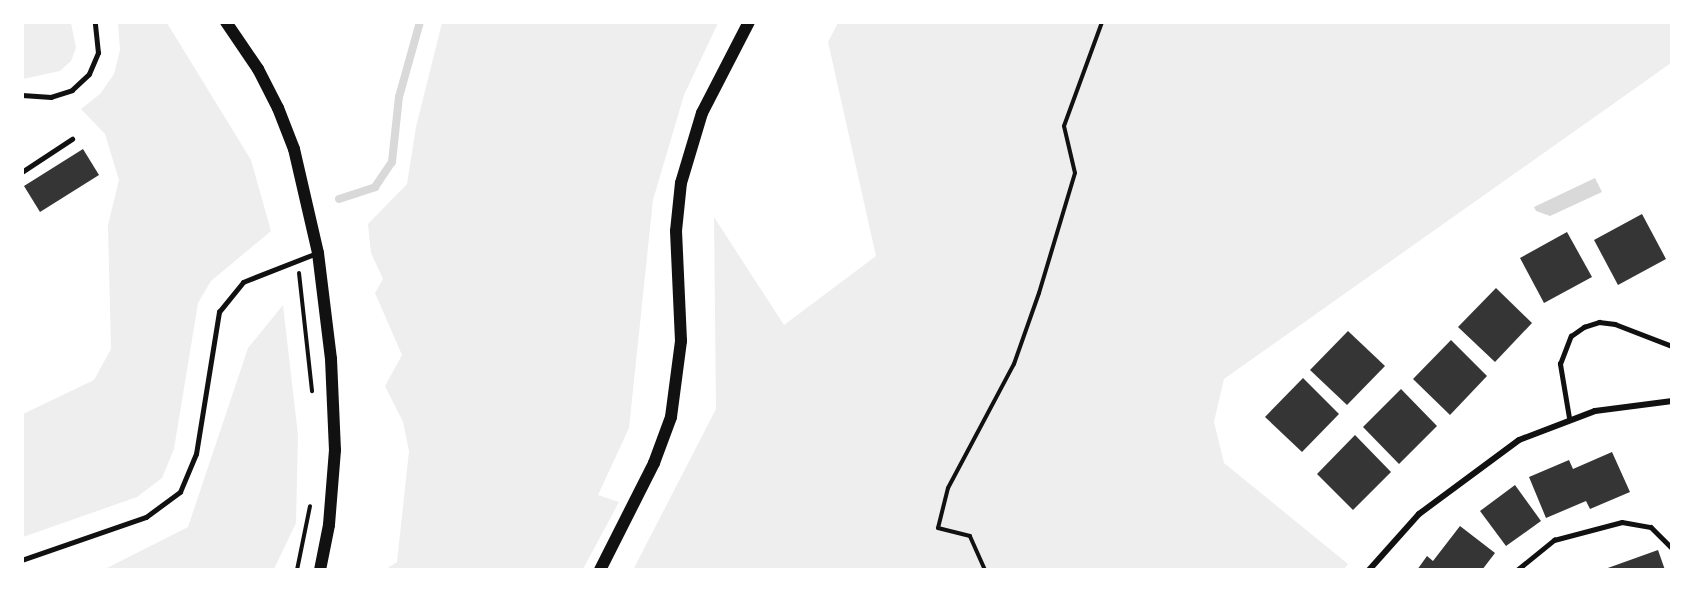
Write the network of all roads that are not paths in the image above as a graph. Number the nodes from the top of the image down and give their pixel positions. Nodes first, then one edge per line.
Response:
1 (95, 22) edge
2 (226, 22) edge
3 (749, 22) edge
4 (22, 95) edge
5 (72, 139) dead end
6 (22, 172) edge
7 (318, 253) junction
8 (1671, 346) edge
9 (1671, 401) edge
10 (1569, 418) junction
11 (1671, 548) edge
12 (22, 560) edge
13 (320, 570) edge
14 (600, 570) edge
15 (1369, 570) edge
16 (1517, 570) edge

1 - 4 lane
2 - 7 main road
3 - 14 main road
5 - 6 lane
7 - 12 lane
7 - 13 main road
8 - 10 lane
9 - 10 street
10 - 15 street
11 - 16 lane

